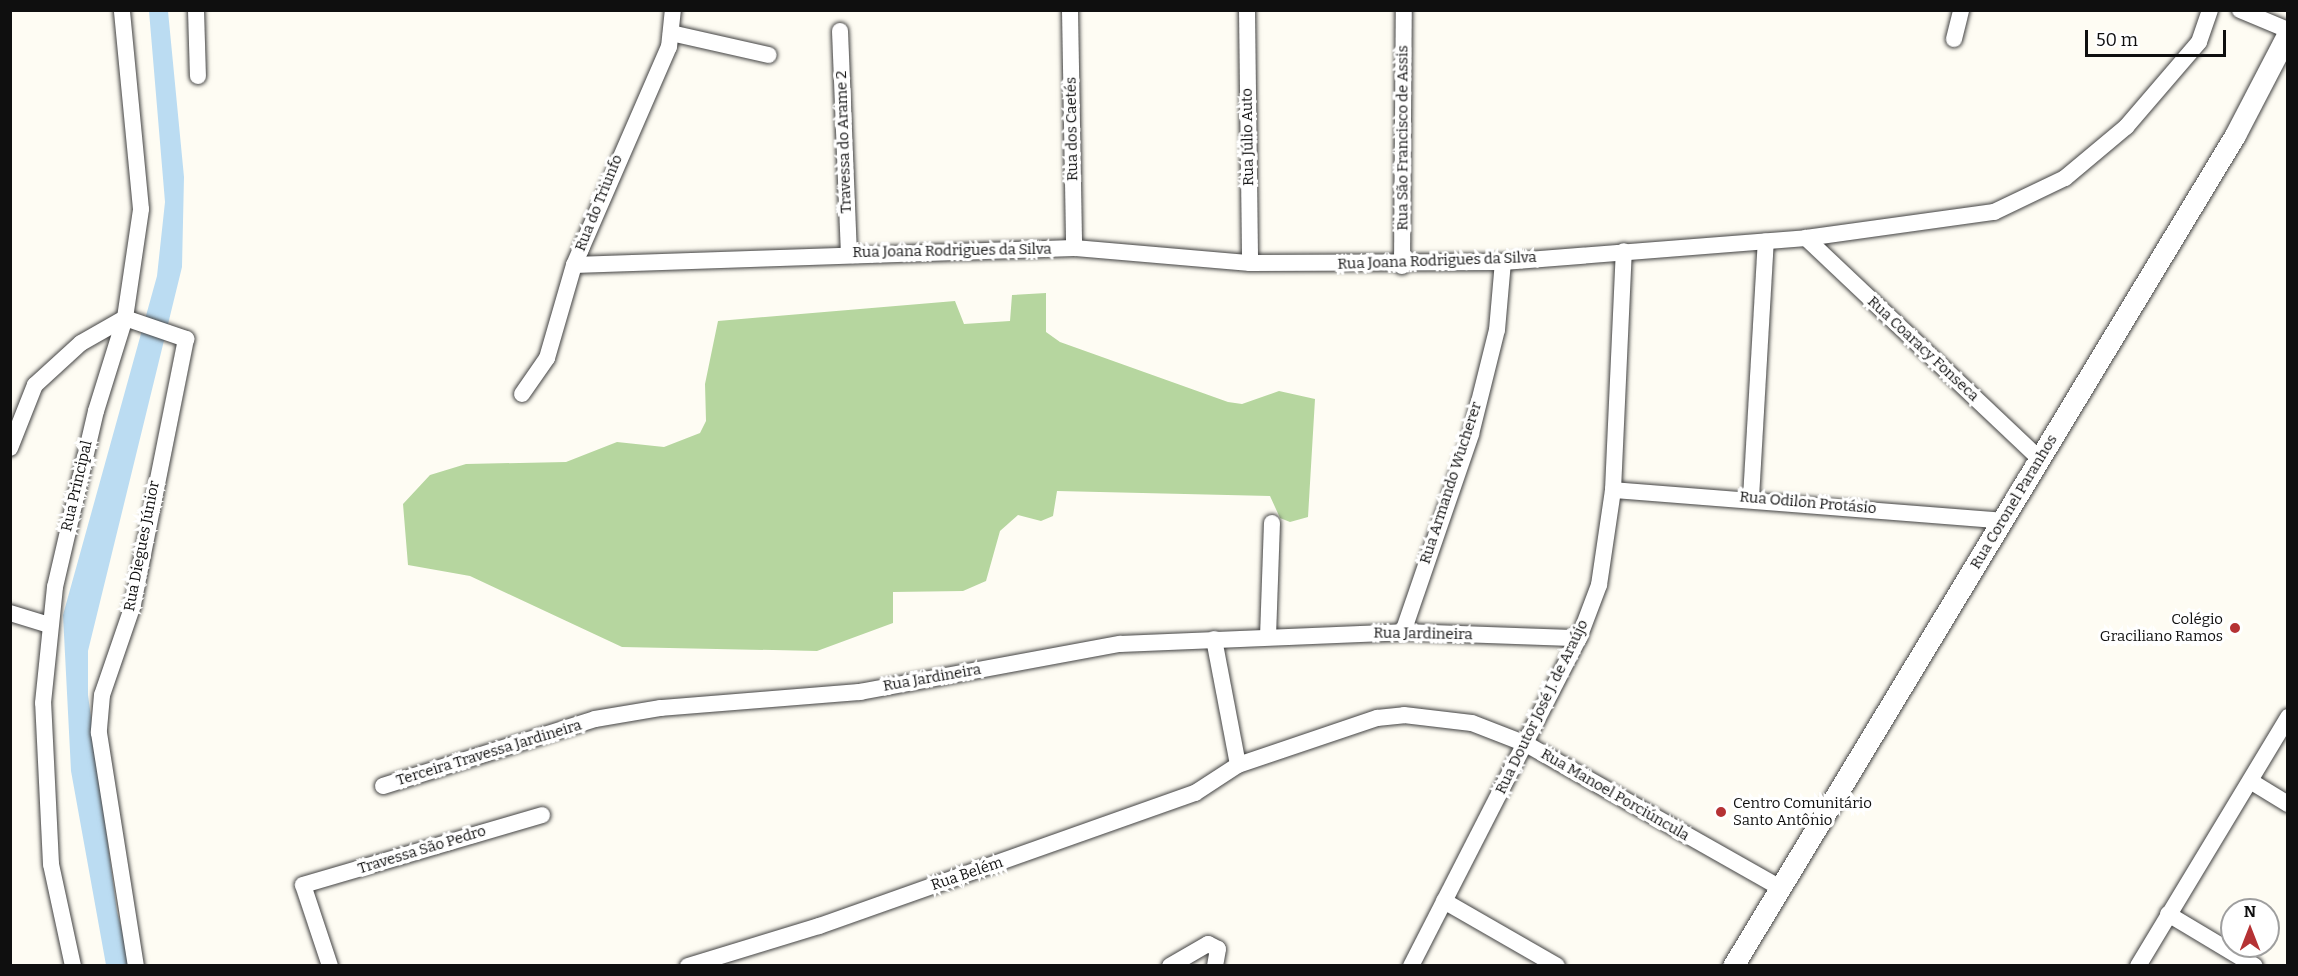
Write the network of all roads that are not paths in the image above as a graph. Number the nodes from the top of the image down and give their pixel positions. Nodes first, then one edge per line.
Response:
1 (122, 10) edge
2 (196, 10) edge
3 (673, 10) edge
4 (1070, 10) edge
5 (1246, 10) edge
6 (1404, 10) edge
7 (1961, 10) edge
8 (2210, 10) edge
9 (2240, 10) edge
10 (840, 31) dead end
11 (2288, 31) edge
12 (671, 33) junction
13 (1954, 39) dead end
14 (770, 55) dead end
15 (198, 76) dead end
16 (1806, 238) junction
17 (1766, 241) junction
18 (1074, 248) junction
19 (1624, 252) junction
20 (849, 253) junction
21 (1503, 262) junction
22 (1250, 263) junction
23 (574, 265) junction
24 (1402, 266) junction
25 (130, 320) junction
26 (522, 394) dead end
27 (10, 448) edge
28 (2040, 459) junction
29 (1613, 490) junction
30 (1751, 498) junction
31 (2004, 521) junction
32 (1272, 524) dead end
33 (10, 613) edge
34 (49, 625) junction
35 (1403, 632) junction
36 (1268, 637) junction
37 (1579, 638) junction
38 (1214, 639) junction
39 (2288, 717) edge
40 (595, 720) joint
41 (1526, 744) junction
42 (1238, 765) junction
43 (2252, 782) junction
44 (383, 786) dead end
45 (2288, 804) edge
46 (542, 814) dead end
47 (1779, 887) junction
48 (1444, 901) junction
49 (2168, 914) junction
50 (73, 966) edge
51 (136, 966) edge
52 (330, 966) edge
53 (688, 966) edge
54 (1170, 966) edge
55 (1215, 966) edge
56 (1411, 966) edge
57 (1557, 966) edge
58 (1733, 966) edge
59 (2138, 966) edge
60 (2256, 966) edge

1 - 25 street, Rua Principal
2 - 15 street
3 - 12 street, Rua do Triunfo
4 - 18 street, Rua dos Caetés
5 - 22 street, Rua Júlio Auto
6 - 24 street, Rua São Francisco de Assis
7 - 13 street
8 - 16 street, Rua Joana Rodrigues da Silva
9 - 11 street
10 - 20 street, Travessa do Arame 2
11 - 28 street, Rua Coronel Paranhos
12 - 14 street
12 - 23 street, Rua do Triunfo
16 - 17 street, Rua Joana Rodrigues da Silva
16 - 28 street, Rua Coaracy Fonseca
17 - 19 street, Rua Joana Rodrigues da Silva
17 - 30 street
18 - 20 street, Rua Joana Rodrigues da Silva
18 - 22 street, Rua Joana Rodrigues da Silva
19 - 21 street, Rua Joana Rodrigues da Silva
19 - 29 street, Rua Doutor José J. de Araújo
20 - 23 street, Rua Joana Rodrigues da Silva
21 - 24 street, Rua Joana Rodrigues da Silva
21 - 35 street, Rua Armando Wucherer
22 - 24 street, Rua Joana Rodrigues da Silva
23 - 26 street, Rua do Triunfo
25 - 27 street
25 - 34 street, Rua Principal
25 - 51 street, Rua Diegues Júnior
28 - 31 street, Rua Coronel Paranhos
29 - 30 street, Rua Odilon Protásio
29 - 37 street, Rua Doutor José J. de Araújo
30 - 31 street, Rua Odilon Protásio
31 - 47 street, Rua Coronel Paranhos
32 - 36 street
33 - 34 street
34 - 50 street, Rua Principal
35 - 36 street, Rua Jardineira
35 - 37 street, Rua Jardineira
36 - 38 street, Rua Jardineira
37 - 41 street, Rua Doutor José J. de Araújo
38 - 40 street, Rua Jardineira
38 - 42 street
39 - 43 street
40 - 44 street, Terceira Travessa Jardineira
41 - 42 street, Rua Manoel Porciúncula
41 - 47 street, Rua Manoel Porciúncula
41 - 48 street, Rua Doutor José J. de Araújo
42 - 53 street, Rua Belém
43 - 45 street
43 - 49 street
46 - 52 street, Travessa São Pedro
47 - 58 street, Rua Coronel Paranhos
48 - 56 street, Rua Doutor José J. de Araújo
48 - 57 street
49 - 59 street
49 - 60 street
54 - 55 street

